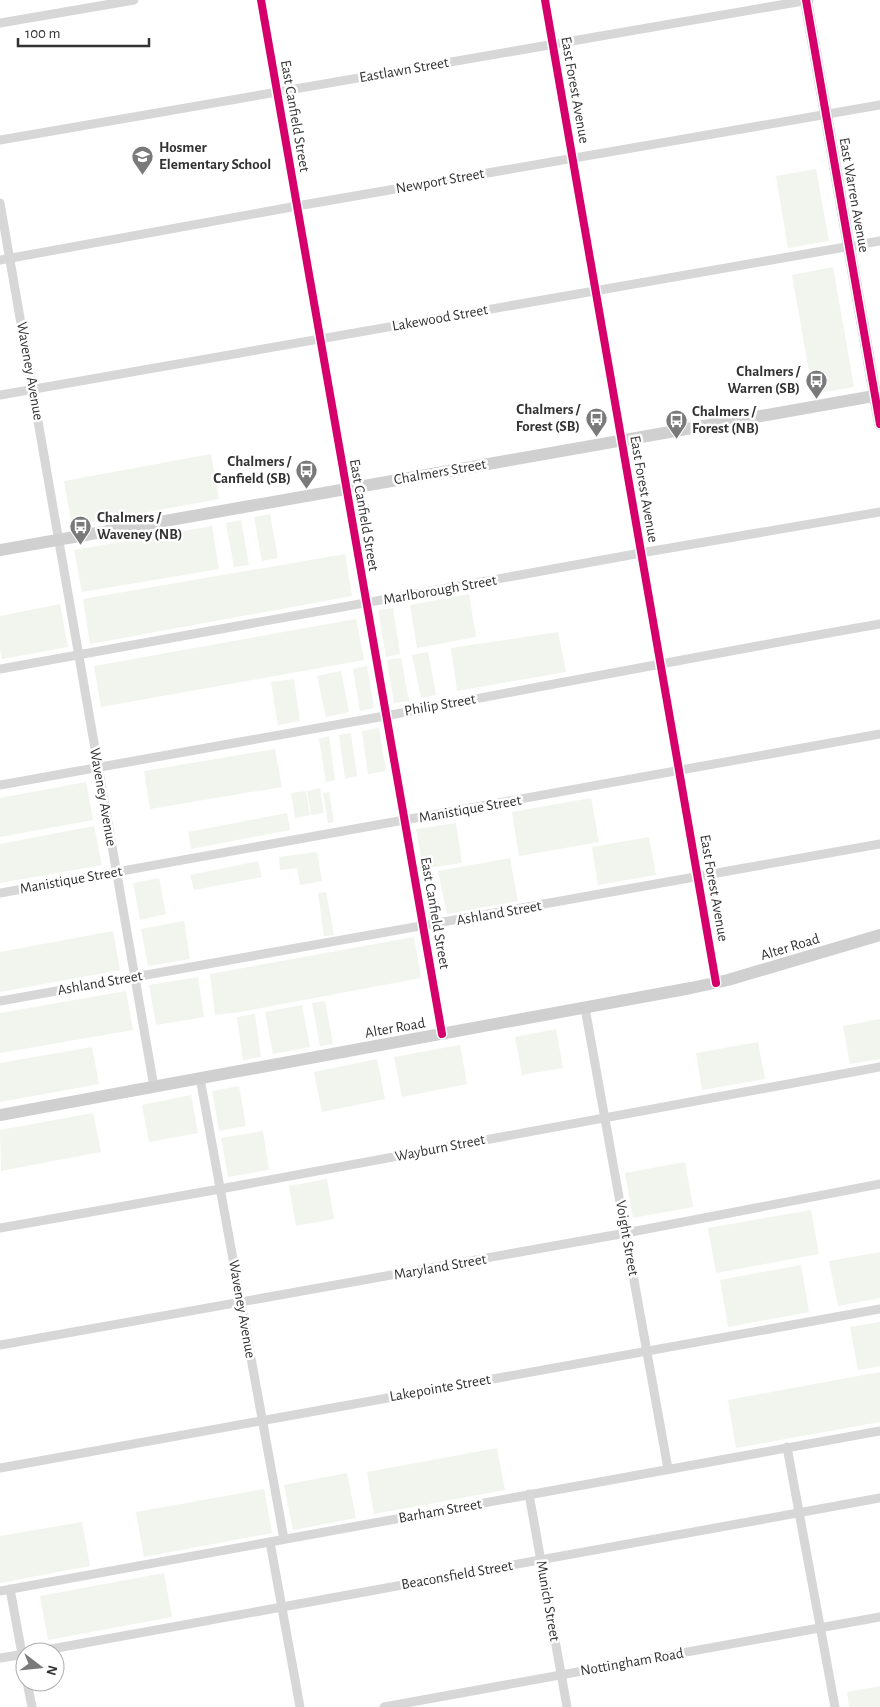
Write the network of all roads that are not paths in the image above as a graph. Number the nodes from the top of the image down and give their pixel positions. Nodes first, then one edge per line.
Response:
1 (134, 0) edge
2 (261, 0) edge
3 (545, 0) edge
4 (807, 0) edge
5 (0, 24) edge
6 (553, 45) junction
7 (277, 92) junction
8 (880, 105) edge
9 (826, 114) junction
10 (0, 140) edge
11 (573, 158) junction
12 (0, 202) edge
13 (297, 206) junction
14 (880, 241) edge
15 (849, 246) junction
16 (5, 259) edge
17 (595, 290) junction
18 (320, 339) junction
19 (33, 389) junction
20 (0, 395) edge
21 (878, 395) edge
22 (880, 424) edge
23 (621, 439) junction
24 (346, 490) junction
25 (880, 512) edge
26 (60, 540) junction
27 (0, 550) edge
28 (641, 553) junction
29 (366, 604) junction
30 (880, 624) edge
31 (80, 655) junction
32 (660, 664) junction
33 (0, 669) edge
34 (386, 715) junction
35 (880, 734) edge
36 (98, 766) junction
37 (679, 769) junction
38 (0, 785) edge
39 (404, 821) junction
40 (880, 844) edge
41 (116, 872) junction
42 (698, 878) junction
43 (0, 893) edge
44 (423, 926) junction
45 (880, 935) edge
46 (135, 977) junction
47 (716, 983) junction
48 (0, 1001) edge
49 (585, 1008) junction
50 (442, 1034) junction
51 (880, 1067) edge
52 (200, 1078) junction
53 (154, 1086) junction
54 (0, 1115) edge
55 (606, 1118) junction
56 (880, 1184) edge
57 (220, 1189) junction
58 (0, 1228) edge
59 (626, 1233) junction
60 (242, 1303) junction
61 (880, 1309) edge
62 (0, 1345) edge
63 (648, 1351) junction
64 (262, 1421) junction
65 (880, 1431) edge
66 (787, 1447) junction
67 (0, 1468) edge
68 (668, 1469) junction
69 (529, 1494) junction
70 (880, 1498) edge
71 (800, 1513) junction
72 (284, 1539) junction
73 (270, 1542) junction
74 (540, 1560) junction
75 (10, 1589) junction
76 (0, 1591) edge
77 (282, 1607) junction
78 (880, 1617) edge
79 (821, 1627) junction
80 (21, 1642) edge
81 (65, 1647) edge
82 (15, 1656) edge
83 (0, 1658) edge
84 (561, 1674) junction
85 (29, 1692) edge
86 (32, 1707) edge
87 (300, 1707) edge
88 (384, 1707) edge
89 (567, 1707) edge
90 (835, 1707) edge

1 - 5 street
2 - 7 street, East Canfield Street
3 - 6 street, East Forest Avenue
4 - 6 street, Eastlawn Street
4 - 9 street, East Warren Avenue
6 - 7 street, Eastlawn Street
6 - 11 street, East Forest Avenue
7 - 10 street, Eastlawn Street
7 - 13 street, East Canfield Street
8 - 9 street, Newport Street
9 - 11 street, Newport Street
9 - 15 street, East Warren Avenue
11 - 13 street, Newport Street
11 - 17 street, East Forest Avenue
12 - 16 street, Waveney Avenue
13 - 16 street, Newport Street
13 - 18 street, East Canfield Street
14 - 15 street, Lakewood Street
15 - 17 street, Lakewood Street
15 - 21 street, East Warren Avenue
16 - 19 street, Waveney Avenue
17 - 18 street, Lakewood Street
17 - 23 street, East Forest Avenue
18 - 19 street, Lakewood Street
18 - 24 street, East Canfield Street
19 - 20 street, Lakewood Street
19 - 26 street, Waveney Avenue
21 - 22 street, East Warren Avenue
21 - 23 street, Chalmers Street
23 - 24 street, Chalmers Street
23 - 28 street, East Forest Avenue
24 - 26 street, Chalmers Street
24 - 29 street, East Canfield Street
25 - 28 street, Marlborough Street
26 - 27 street, Chalmers Street
26 - 31 street, Waveney Avenue
28 - 29 street, Marlborough Street
28 - 32 street, East Forest Avenue
29 - 31 street, Marlborough Street
29 - 34 street, East Canfield Street
30 - 32 street, Philip Street
31 - 33 street, Marlborough Street
31 - 36 street, Waveney Avenue
32 - 34 street, Philip Street
32 - 37 street, East Forest Avenue
34 - 36 street, Philip Street
34 - 39 street, East Canfield Street
35 - 37 street, Manistique Street
36 - 38 street, Philip Street
36 - 41 street, Waveney Avenue
37 - 39 street, Manistique Street
37 - 42 street, East Forest Avenue
39 - 41 street, Manistique Street
39 - 44 street, East Canfield Street
40 - 42 street, Ashland Street
41 - 43 street, Manistique Street
41 - 46 street, Waveney Avenue
42 - 44 street, Ashland Street
42 - 47 street, East Forest Avenue
44 - 46 street, Ashland Street
44 - 50 street, East Canfield Street
45 - 47 street, Alter Road
46 - 48 street, Ashland Street
46 - 53 street, Waveney Avenue
47 - 49 street, Alter Road
49 - 50 street, Alter Road
49 - 55 street, Voight Street
50 - 52 street, Alter Road
51 - 55 street, Wayburn Street
52 - 53 street, Alter Road
52 - 57 street, Waveney Avenue
53 - 54 street, Alter Road
55 - 57 street, Wayburn Street
55 - 59 street, Voight Street
56 - 59 street, Maryland Street
57 - 58 street, Wayburn Street
57 - 60 street, Waveney Avenue
59 - 60 street, Maryland Street
59 - 63 street, Voight Street
60 - 62 street, Maryland Street
60 - 64 street, Waveney Avenue
61 - 63 street, Lakepointe Street
63 - 64 street, Lakepointe Street
63 - 68 street, Voight Street
64 - 67 street, Lakepointe Street
64 - 72 street, Waveney Avenue
65 - 66 street, Barham Street
66 - 68 street, Barham Street
66 - 71 street
68 - 69 street, Barham Street
69 - 72 street, Barham Street
69 - 74 street, Munich Street
70 - 71 street, Beaconsfield Street
71 - 74 street, Beaconsfield Street
71 - 79 street
72 - 73 street, Barham Street
73 - 75 street, Barham Street
73 - 77 street
74 - 77 street, Beaconsfield Street
74 - 84 street, Munich Street
75 - 76 street, Barham Street
75 - 80 street
77 - 81 street, Beaconsfield Street
77 - 87 street
78 - 79 street, Nottingham Road
79 - 84 street, Nottingham Road
79 - 90 street
82 - 83 street
84 - 88 street, Nottingham Road
84 - 89 street, Munich Street
85 - 86 street

